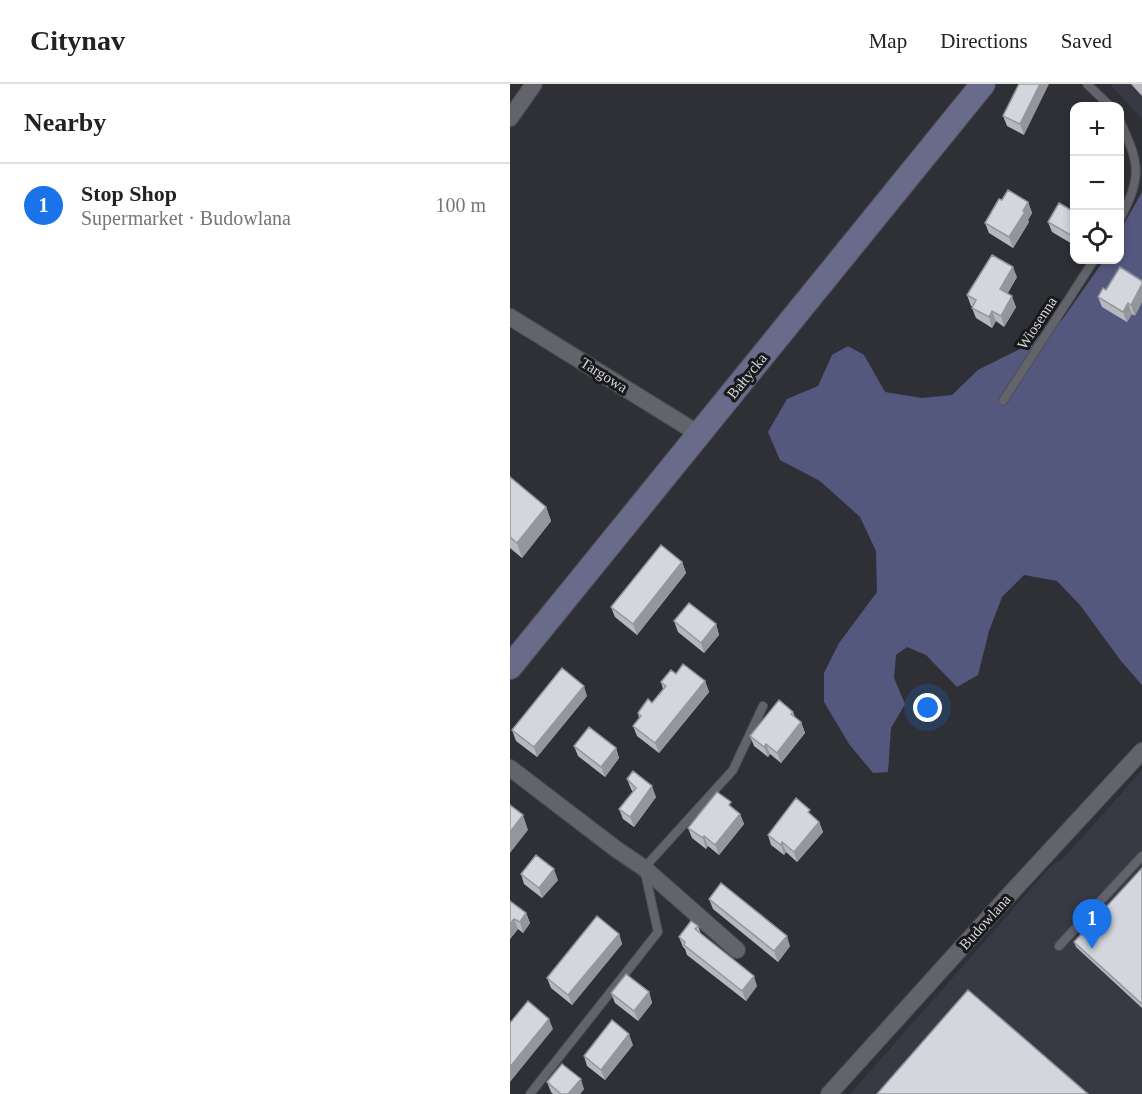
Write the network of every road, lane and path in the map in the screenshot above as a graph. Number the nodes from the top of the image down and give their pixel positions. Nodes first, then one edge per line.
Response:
1 (534, 84) edge
2 (983, 84) edge
3 (1087, 84) edge
4 (1106, 102) edge
5 (510, 118) edge
6 (1124, 131) edge
7 (1124, 210) edge
8 (1091, 264) edge
9 (510, 316) edge
10 (1003, 401) dead end
11 (699, 434) junction
12 (512, 661) edge
13 (763, 706) dead end
14 (1142, 752) edge
15 (510, 768) edge
16 (1142, 856) edge
17 (644, 868) junction
18 (1059, 946) dead end
19 (738, 950) dead end
20 (530, 1094) edge
21 (829, 1094) edge

1 - 5 street
2 - 11 main road, Bałtycka
3 - 4 lane
6 - 7 lane
8 - 10 lane, Wiosenna
9 - 11 street, Targowa
11 - 12 main road, Bałtycka
13 - 17 lane
14 - 21 street, Budowlana
15 - 17 street
16 - 18 lane
17 - 19 street
17 - 20 lane

